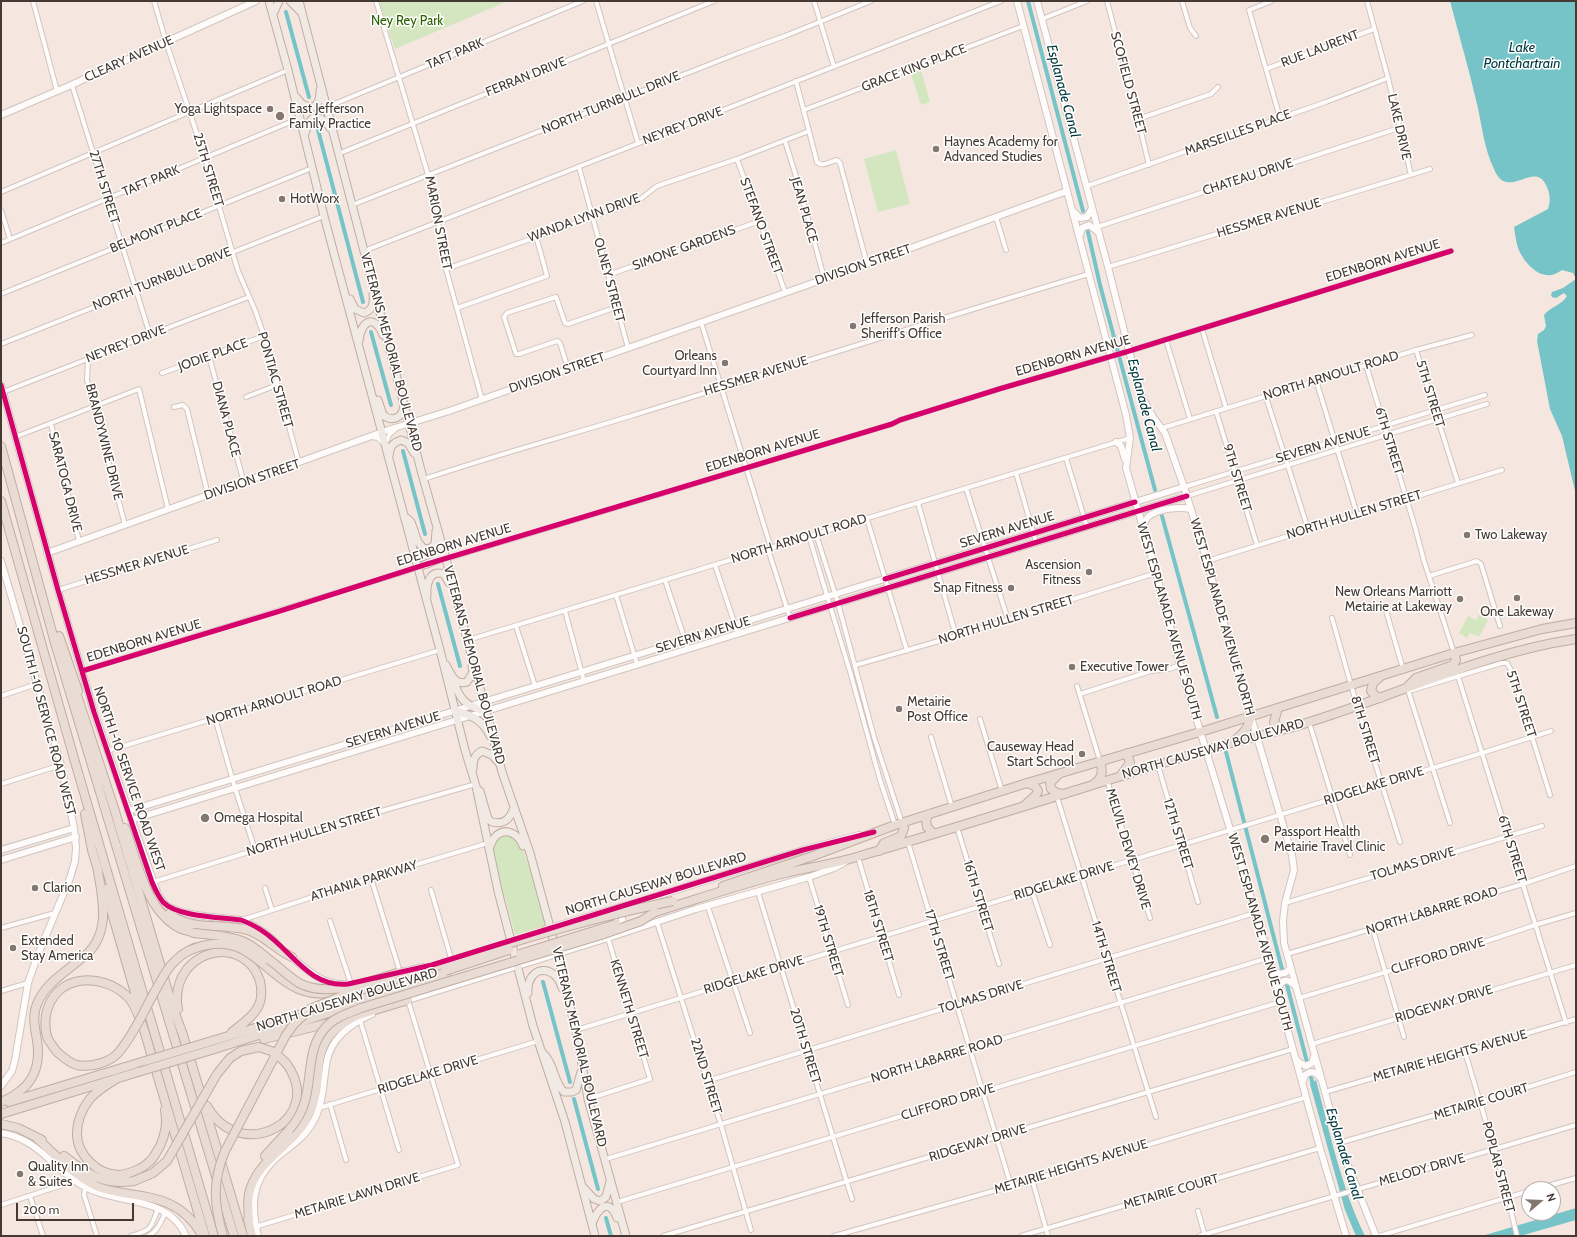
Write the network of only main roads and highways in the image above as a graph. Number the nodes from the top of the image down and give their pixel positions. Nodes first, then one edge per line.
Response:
1 (269, 1) edge
2 (279, 1) edge
3 (290, 1) edge
4 (299, 1) edge
5 (273, 14) junction
6 (303, 14) junction
7 (320, 84) junction
8 (294, 93) junction
9 (334, 134) junction
10 (304, 135) junction
11 (339, 269) junction
12 (370, 271) junction
13 (359, 346) junction
14 (389, 347) junction
15 (371, 390) junction
16 (404, 402) junction
17 (1, 446) edge
18 (391, 467) junction
19 (423, 476) junction
20 (1, 502) edge
21 (404, 516) junction
22 (435, 520) junction
23 (28, 542) junction
24 (441, 542) junction
25 (420, 566) junction
26 (457, 604) junction
27 (429, 613) junction
28 (1576, 623) edge
29 (59, 636) junction
30 (1576, 639) edge
31 (441, 653) junction
32 (1454, 653) junction
33 (472, 656) junction
34 (449, 670) junction
35 (1381, 676) junction
36 (1408, 689) junction
37 (1384, 697) junction
38 (1278, 708) junction
39 (455, 711) junction
40 (486, 711) junction
41 (1251, 716) junction
42 (1285, 729) junction
43 (1232, 743) junction
44 (1127, 753) junction
45 (498, 754) junction
46 (1100, 761) junction
47 (75, 762) junction
48 (500, 764) junction
49 (1060, 773) junction
50 (1121, 776) junction
51 (1027, 783) junction
52 (476, 784) junction
53 (1094, 785) junction
54 (1066, 794) junction
55 (1022, 807) junction
56 (514, 808) junction
57 (929, 814) junction
58 (898, 824) junction
59 (934, 834) junction
60 (488, 846) junction
61 (879, 851) junction
62 (97, 866) junction
63 (536, 875) junction
64 (711, 892) junction
65 (672, 901) junction
66 (154, 903) junction
67 (655, 912) junction
68 (292, 958) road end
69 (452, 958) road end
70 (400, 972) road end
71 (445, 974) junction
72 (410, 975) junction
73 (374, 991) junction
74 (408, 1000) road end
75 (528, 1006) junction
76 (573, 1014) junction
77 (360, 1017) junction
78 (284, 1027) junction
79 (144, 1030) junction
80 (183, 1035) junction
81 (227, 1041) junction
82 (541, 1051) junction
83 (582, 1065) junction
84 (118, 1078) junction
85 (161, 1087) junction
86 (60, 1091) junction
87 (202, 1099) junction
88 (1, 1103) edge
89 (1, 1114) edge
90 (1, 1124) edge
91 (37, 1138) junction
92 (580, 1178) junction
93 (610, 1178) junction
94 (225, 1206) junction
95 (592, 1225) junction
96 (252, 1226) junction
97 (623, 1228) junction
98 (204, 1236) edge
99 (214, 1236) edge
100 (224, 1236) edge
101 (234, 1236) edge
102 (239, 1236) edge
103 (243, 1236) edge
104 (252, 1236) edge
105 (595, 1236) edge
106 (626, 1236) edge

1 - 5 main road
2 - 5 main road
3 - 6 main road
4 - 6 main road, VETERANS MEMORIAL BOULEVARD
5 - 8 main road
6 - 7 main road, VETERANS MEMORIAL BOULEVARD
7 - 8 main road
7 - 9 main road, VETERANS MEMORIAL BOULEVARD
8 - 10 main road
9 - 10 main road
9 - 12 main road, VETERANS MEMORIAL BOULEVARD
10 - 11 main road
11 - 12 main road
11 - 13 main road
12 - 14 main road, VETERANS MEMORIAL BOULEVARD
13 - 14 main road
13 - 15 main road
14 - 16 main road, VETERANS MEMORIAL BOULEVARD
15 - 16 main road
15 - 18 main road
16 - 19 main road, VETERANS MEMORIAL BOULEVARD
17 - 23 highway
18 - 19 main road
18 - 21 main road
19 - 22 main road, VETERANS MEMORIAL BOULEVARD
20 - 47 highway
21 - 22 main road
21 - 25 main road
22 - 24 main road, VETERANS MEMORIAL BOULEVARD
23 - 29 highway
23 - 94 highway
24 - 25 main road
24 - 26 main road, VETERANS MEMORIAL BOULEVARD
25 - 27 main road
26 - 27 main road
26 - 33 main road, VETERANS MEMORIAL BOULEVARD
27 - 31 main road
28 - 32 highway, NORTH CAUSEWAY BOULEVARD
29 - 66 highway
29 - 80 highway
30 - 36 highway, NORTH CAUSEWAY BOULEVARD
31 - 34 main road
31 - 39 main road
32 - 35 highway, NORTH CAUSEWAY BOULEVARD
32 - 36 highway
33 - 34 main road
33 - 40 main road, VETERANS MEMORIAL BOULEVARD
34 - 40 main road
35 - 37 highway
35 - 38 highway, NORTH CAUSEWAY BOULEVARD
36 - 37 highway, NORTH CAUSEWAY BOULEVARD
37 - 42 highway, NORTH CAUSEWAY BOULEVARD
38 - 41 highway, NORTH CAUSEWAY BOULEVARD
38 - 42 highway
39 - 45 main road
39 - 52 main road
40 - 45 main road, VETERANS MEMORIAL BOULEVARD
41 - 43 highway
41 - 44 highway, NORTH CAUSEWAY BOULEVARD
42 - 43 highway, NORTH CAUSEWAY BOULEVARD
43 - 50 highway, NORTH CAUSEWAY BOULEVARD
44 - 46 highway, NORTH CAUSEWAY BOULEVARD
44 - 50 highway
45 - 48 main road, VETERANS MEMORIAL BOULEVARD
46 - 49 highway, NORTH CAUSEWAY BOULEVARD
46 - 53 highway
47 - 62 highway
47 - 99 highway
48 - 52 main road
48 - 56 main road, VETERANS MEMORIAL BOULEVARD
49 - 51 highway, NORTH CAUSEWAY BOULEVARD
49 - 54 highway
50 - 53 highway, NORTH CAUSEWAY BOULEVARD
51 - 55 highway
51 - 57 highway, NORTH CAUSEWAY BOULEVARD
52 - 56 main road
52 - 60 main road
53 - 54 highway, NORTH CAUSEWAY BOULEVARD
54 - 55 highway, NORTH CAUSEWAY BOULEVARD
55 - 59 highway, NORTH CAUSEWAY BOULEVARD
56 - 63 main road, VETERANS MEMORIAL BOULEVARD
57 - 58 highway, NORTH CAUSEWAY BOULEVARD
57 - 59 highway
58 - 61 highway
58 - 64 highway, NORTH CAUSEWAY BOULEVARD
59 - 61 highway, NORTH CAUSEWAY BOULEVARD
60 - 63 main road
60 - 75 main road
61 - 64 highway, NORTH CAUSEWAY BOULEVARD
62 - 79 highway
62 - 88 highway
63 - 76 main road, VETERANS MEMORIAL BOULEVARD
64 - 65 highway, NORTH CAUSEWAY BOULEVARD
64 - 67 highway, NORTH CAUSEWAY BOULEVARD
65 - 71 highway, NORTH CAUSEWAY BOULEVARD, bridge
65 - 72 highway, bridge
66 - 68 highway
66 - 72 highway, bridge
67 - 71 highway, NORTH CAUSEWAY BOULEVARD, bridge
67 - 96 highway, bridge
69 - 73 highway
70 - 79 highway, bridge
71 - 73 highway, NORTH CAUSEWAY BOULEVARD
71 - 78 highway, NORTH CAUSEWAY BOULEVARD
72 - 100 highway, bridge
73 - 78 highway, NORTH CAUSEWAY BOULEVARD
74 - 77 highway
75 - 76 main road
75 - 82 main road
76 - 83 main road, VETERANS MEMORIAL BOULEVARD
77 - 78 highway
77 - 96 highway
78 - 81 highway, NORTH CAUSEWAY BOULEVARD
78 - 81 highway
79 - 85 highway
80 - 81 highway
80 - 87 highway
81 - 84 highway, NORTH CAUSEWAY BOULEVARD, bridge
81 - 86 highway, NORTH CAUSEWAY BOULEVARD, bridge
82 - 83 main road
82 - 92 main road
83 - 93 main road, VETERANS MEMORIAL BOULEVARD
84 - 85 highway
84 - 86 highway, NORTH CAUSEWAY BOULEVARD
85 - 98 highway
86 - 88 highway, NORTH CAUSEWAY BOULEVARD
86 - 89 highway, NORTH CAUSEWAY BOULEVARD
87 - 91 highway, bridge
87 - 103 highway
90 - 91 highway
91 - 98 highway
92 - 93 main road
92 - 95 main road
93 - 97 main road, VETERANS MEMORIAL BOULEVARD
94 - 101 highway
94 - 102 highway
95 - 97 main road
95 - 105 main road
96 - 104 highway
97 - 106 main road, VETERANS MEMORIAL BOULEVARD

